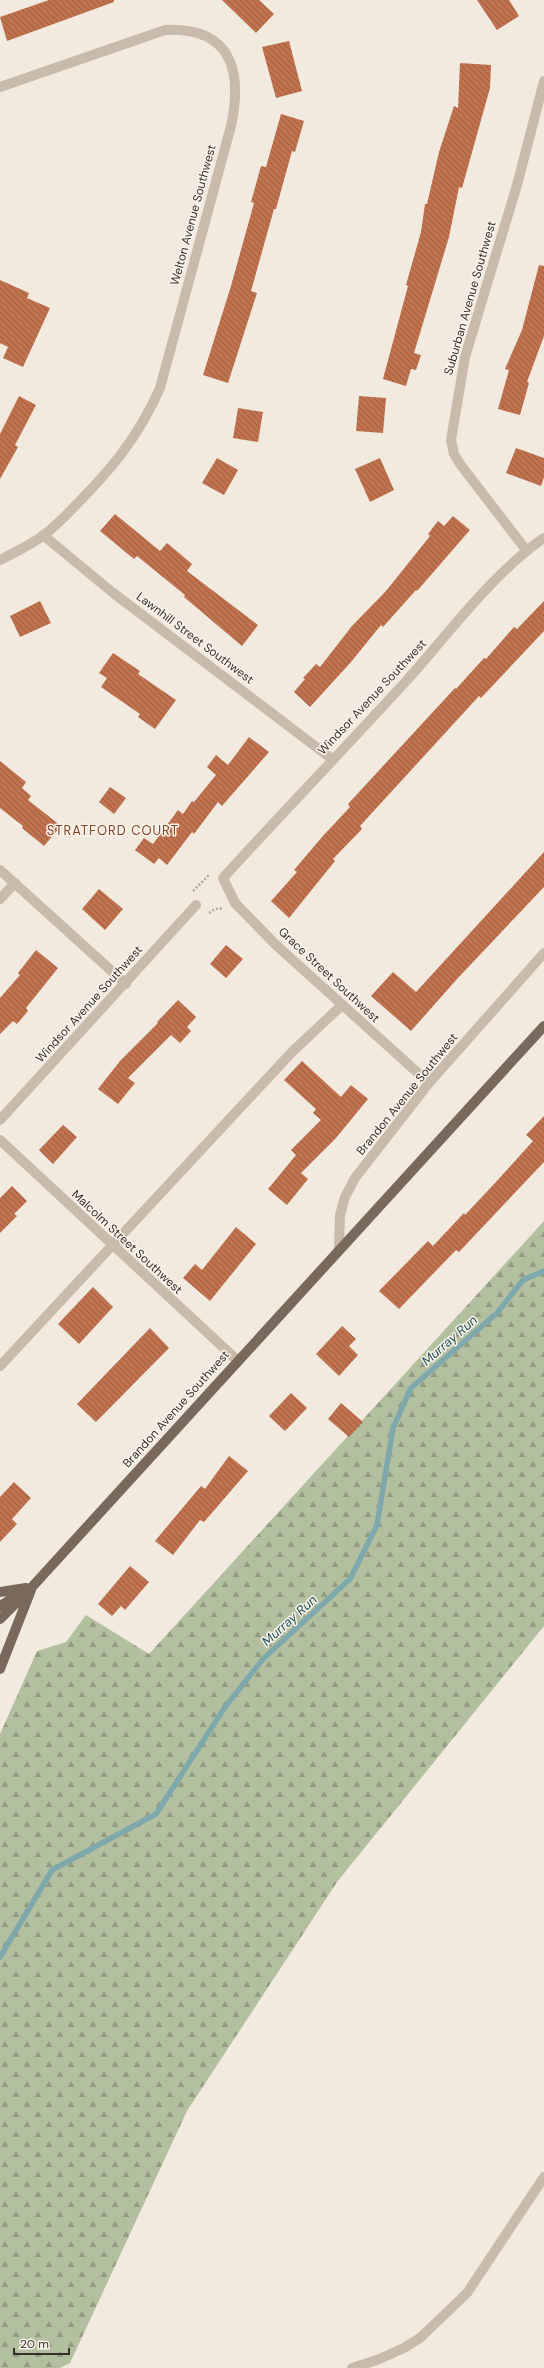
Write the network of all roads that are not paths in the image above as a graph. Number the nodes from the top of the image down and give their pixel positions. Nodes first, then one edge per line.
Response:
1 (544, 82) edge
2 (0, 87) edge
3 (43, 535) junction
4 (544, 538) edge
5 (526, 550) junction
6 (0, 560) edge
7 (332, 759) junction
8 (0, 870) edge
9 (222, 878) joint
10 (15, 883) junction
11 (0, 899) edge
12 (196, 905) dead end
13 (544, 953) edge
14 (126, 984) junction
15 (342, 1004) junction
16 (544, 1026) edge
17 (428, 1084) junction
18 (0, 1120) edge
19 (0, 1140) edge
20 (112, 1245) junction
21 (339, 1249) junction
22 (238, 1361) junction
23 (0, 1366) edge
24 (32, 1587) junction
25 (0, 1592) edge
26 (0, 1606) edge
27 (0, 1619) edge
28 (0, 1669) edge
29 (544, 2177) edge
30 (352, 2368) edge

1 - 5 street, Suburban Avenue Southwest
2 - 3 street, Welton Avenue Southwest
3 - 6 street, Welton Avenue Southwest
3 - 7 street, Lawnhill Street Southwest
4 - 5 street, Windsor Avenue Southwest
5 - 7 street, Windsor Avenue Southwest
7 - 9 street, Windsor Avenue Southwest
8 - 10 street
9 - 15 street, Grace Street Southwest
10 - 11 street
10 - 14 street
12 - 14 street, Windsor Avenue Southwest
13 - 17 street, Brandon Avenue Southwest
14 - 18 street, Windsor Avenue Southwest
15 - 17 street, Grace Street Southwest
15 - 20 street
16 - 21 main road, Brandon Avenue Southwest
17 - 21 street, Brandon Avenue Southwest
19 - 20 street, Malcolm Street Southwest
20 - 22 street, Malcolm Street Southwest
20 - 23 street
21 - 22 main road, Brandon Avenue Southwest
22 - 24 main road, Brandon Avenue Southwest
24 - 25 main road
24 - 26 main road
24 - 27 main road, Brandon Avenue Southwest
24 - 28 main road, Brandon Avenue Southwest
29 - 30 street

